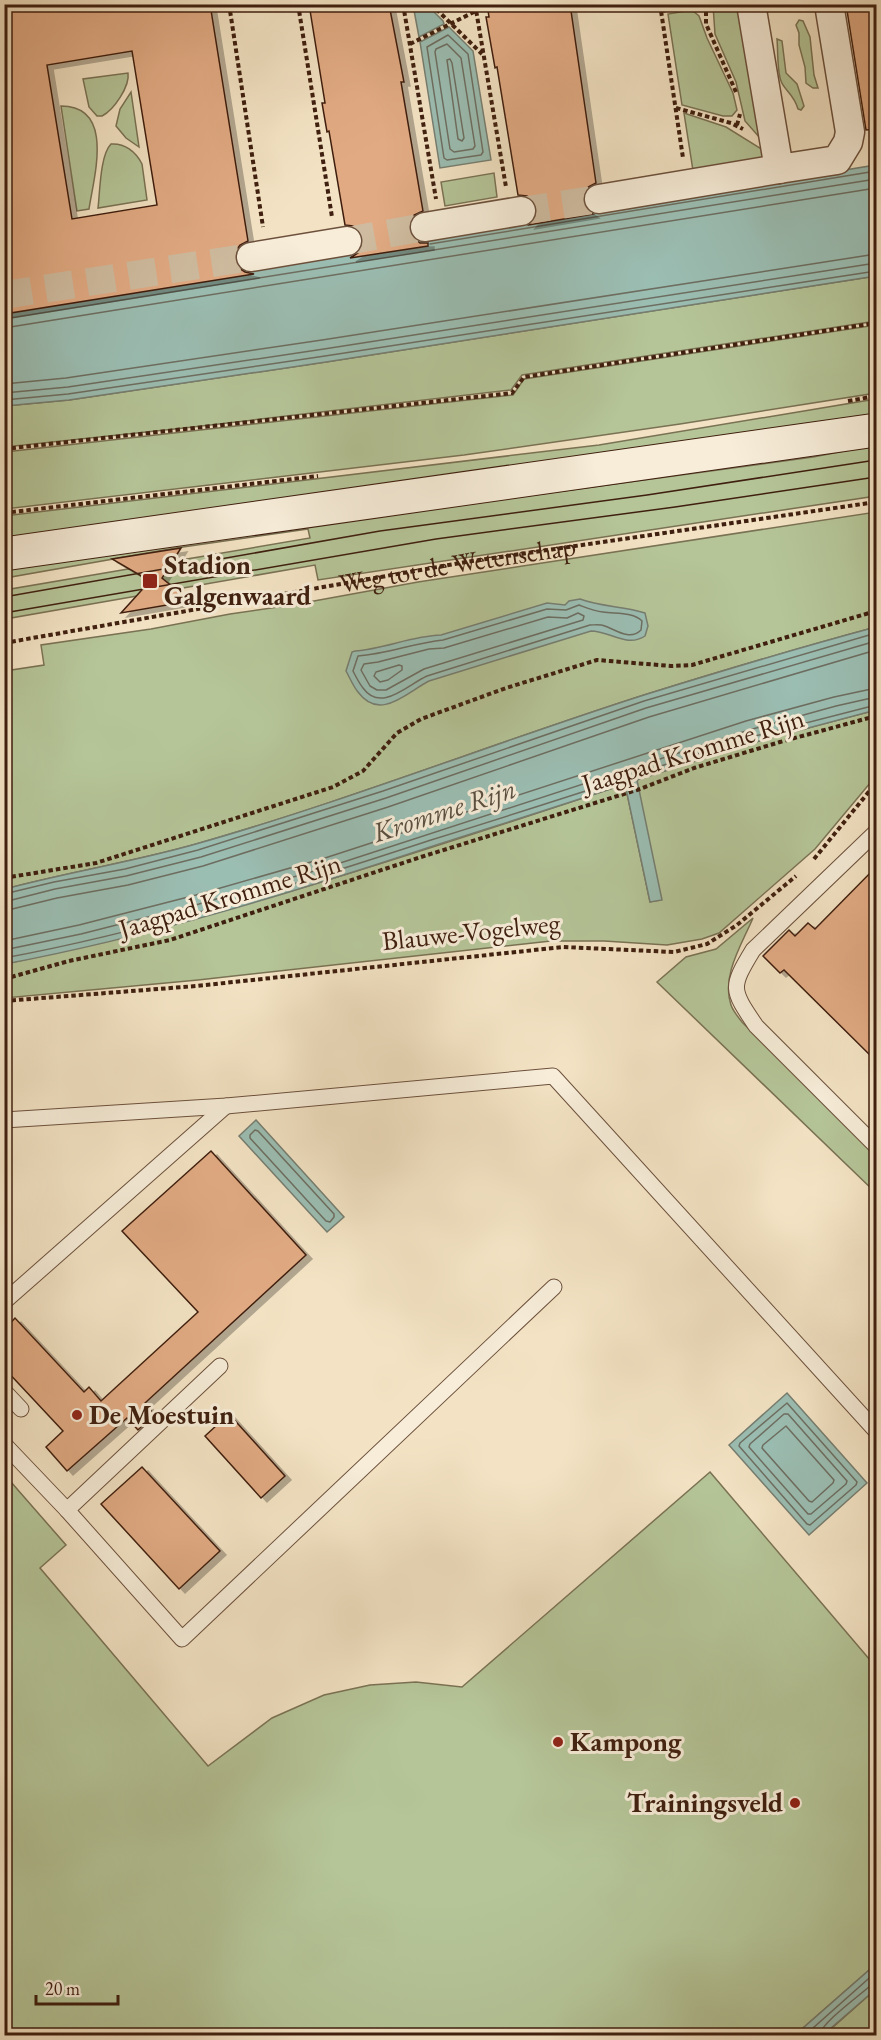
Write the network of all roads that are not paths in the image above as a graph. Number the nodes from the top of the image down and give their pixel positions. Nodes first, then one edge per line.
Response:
1 (751, 4) edge
2 (829, 4) edge
3 (777, 158) junction
4 (599, 199) tunnel mouth
5 (515, 213) tunnel mouth
6 (433, 226) tunnel mouth
7 (342, 242) tunnel mouth
8 (259, 255) tunnel mouth
9 (876, 430) edge
10 (4, 554) edge
11 (874, 834) edge
12 (226, 1106) junction
13 (4, 1120) edge
14 (876, 1146) edge
15 (554, 1287) dead end
16 (4, 1302) edge
17 (220, 1366) dead end
18 (4, 1391) edge
19 (21, 1409) dead end
20 (876, 1431) edge
21 (4, 1444) edge
22 (67, 1510) junction

1 - 3 street
2 - 3 street
3 - 4 street
5 - 6 street
7 - 8 street
9 - 10 main road
11 - 14 lane
12 - 13 lane
12 - 16 lane
12 - 20 lane
15 - 22 lane
17 - 22 lane
18 - 19 lane
21 - 22 lane

